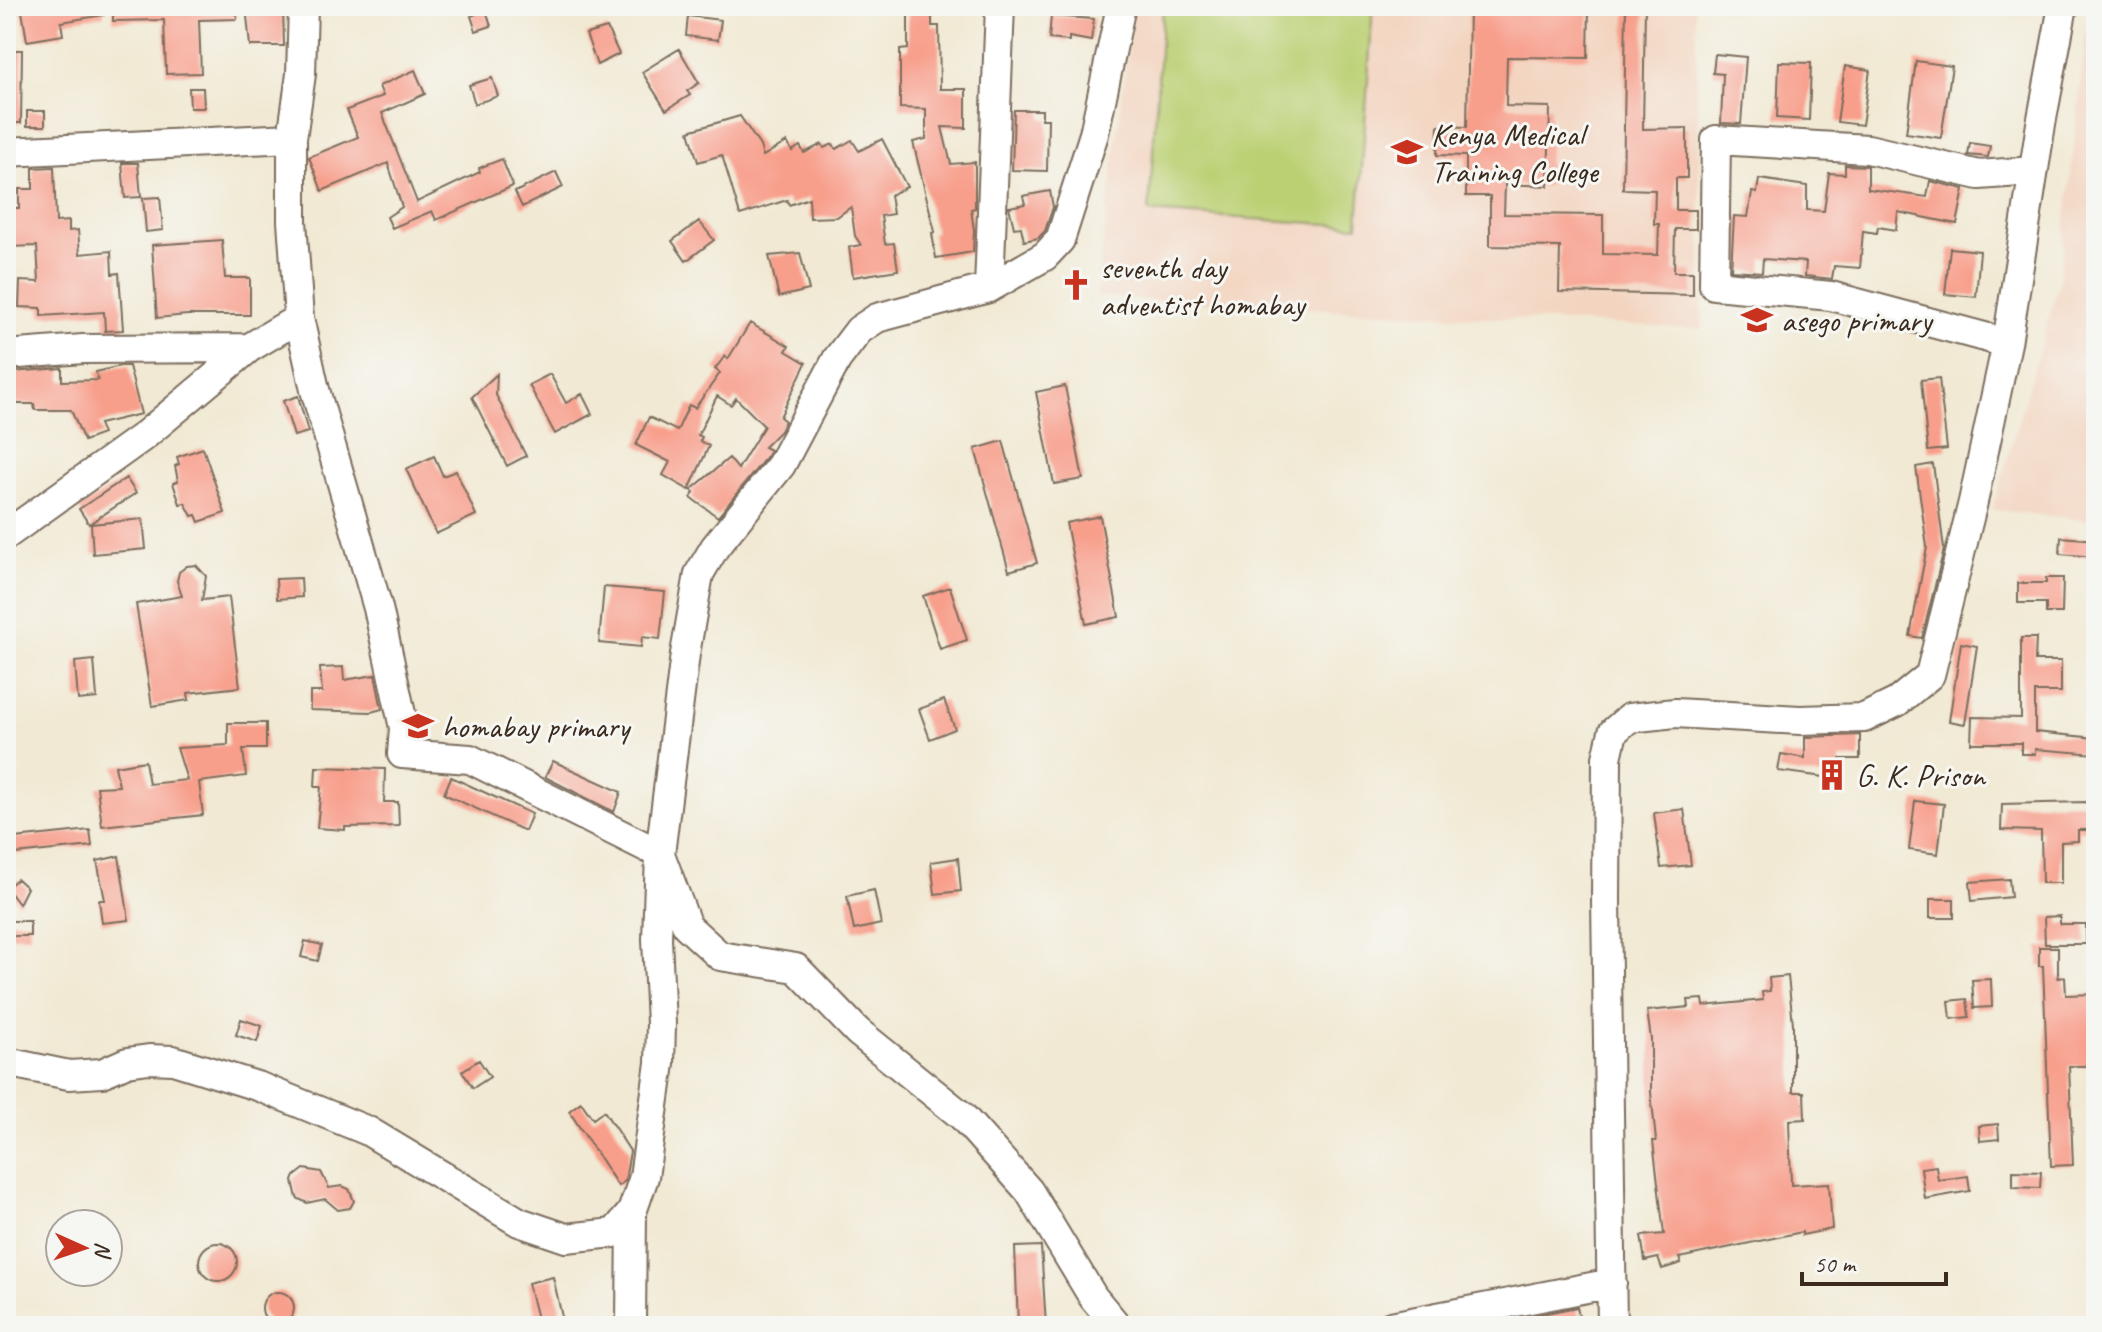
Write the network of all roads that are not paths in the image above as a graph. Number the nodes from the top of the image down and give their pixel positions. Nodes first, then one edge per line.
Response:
1 (303, 6) edge
2 (1000, 6) edge
3 (1121, 6) edge
4 (2063, 6) edge
5 (292, 138) junction
6 (6, 152) edge
7 (2033, 171) junction
8 (989, 288) junction
9 (299, 318) junction
10 (2007, 343) junction
11 (249, 348) junction
12 (6, 355) edge
13 (6, 535) edge
14 (660, 854) junction
15 (6, 1062) edge
16 (632, 1212) junction
17 (1612, 1283) junction
18 (631, 1326) edge
19 (1117, 1326) edge
20 (1391, 1326) edge
21 (1612, 1326) edge

1 - 5 street
2 - 8 street
3 - 8 street
4 - 7 street
5 - 6 street
5 - 9 street
7 - 10 street
7 - 10 street
8 - 14 street
9 - 11 street
9 - 14 street
10 - 17 street
11 - 12 street
11 - 13 street
14 - 16 street
14 - 19 street
15 - 16 street
16 - 18 street
17 - 20 street
17 - 21 street

